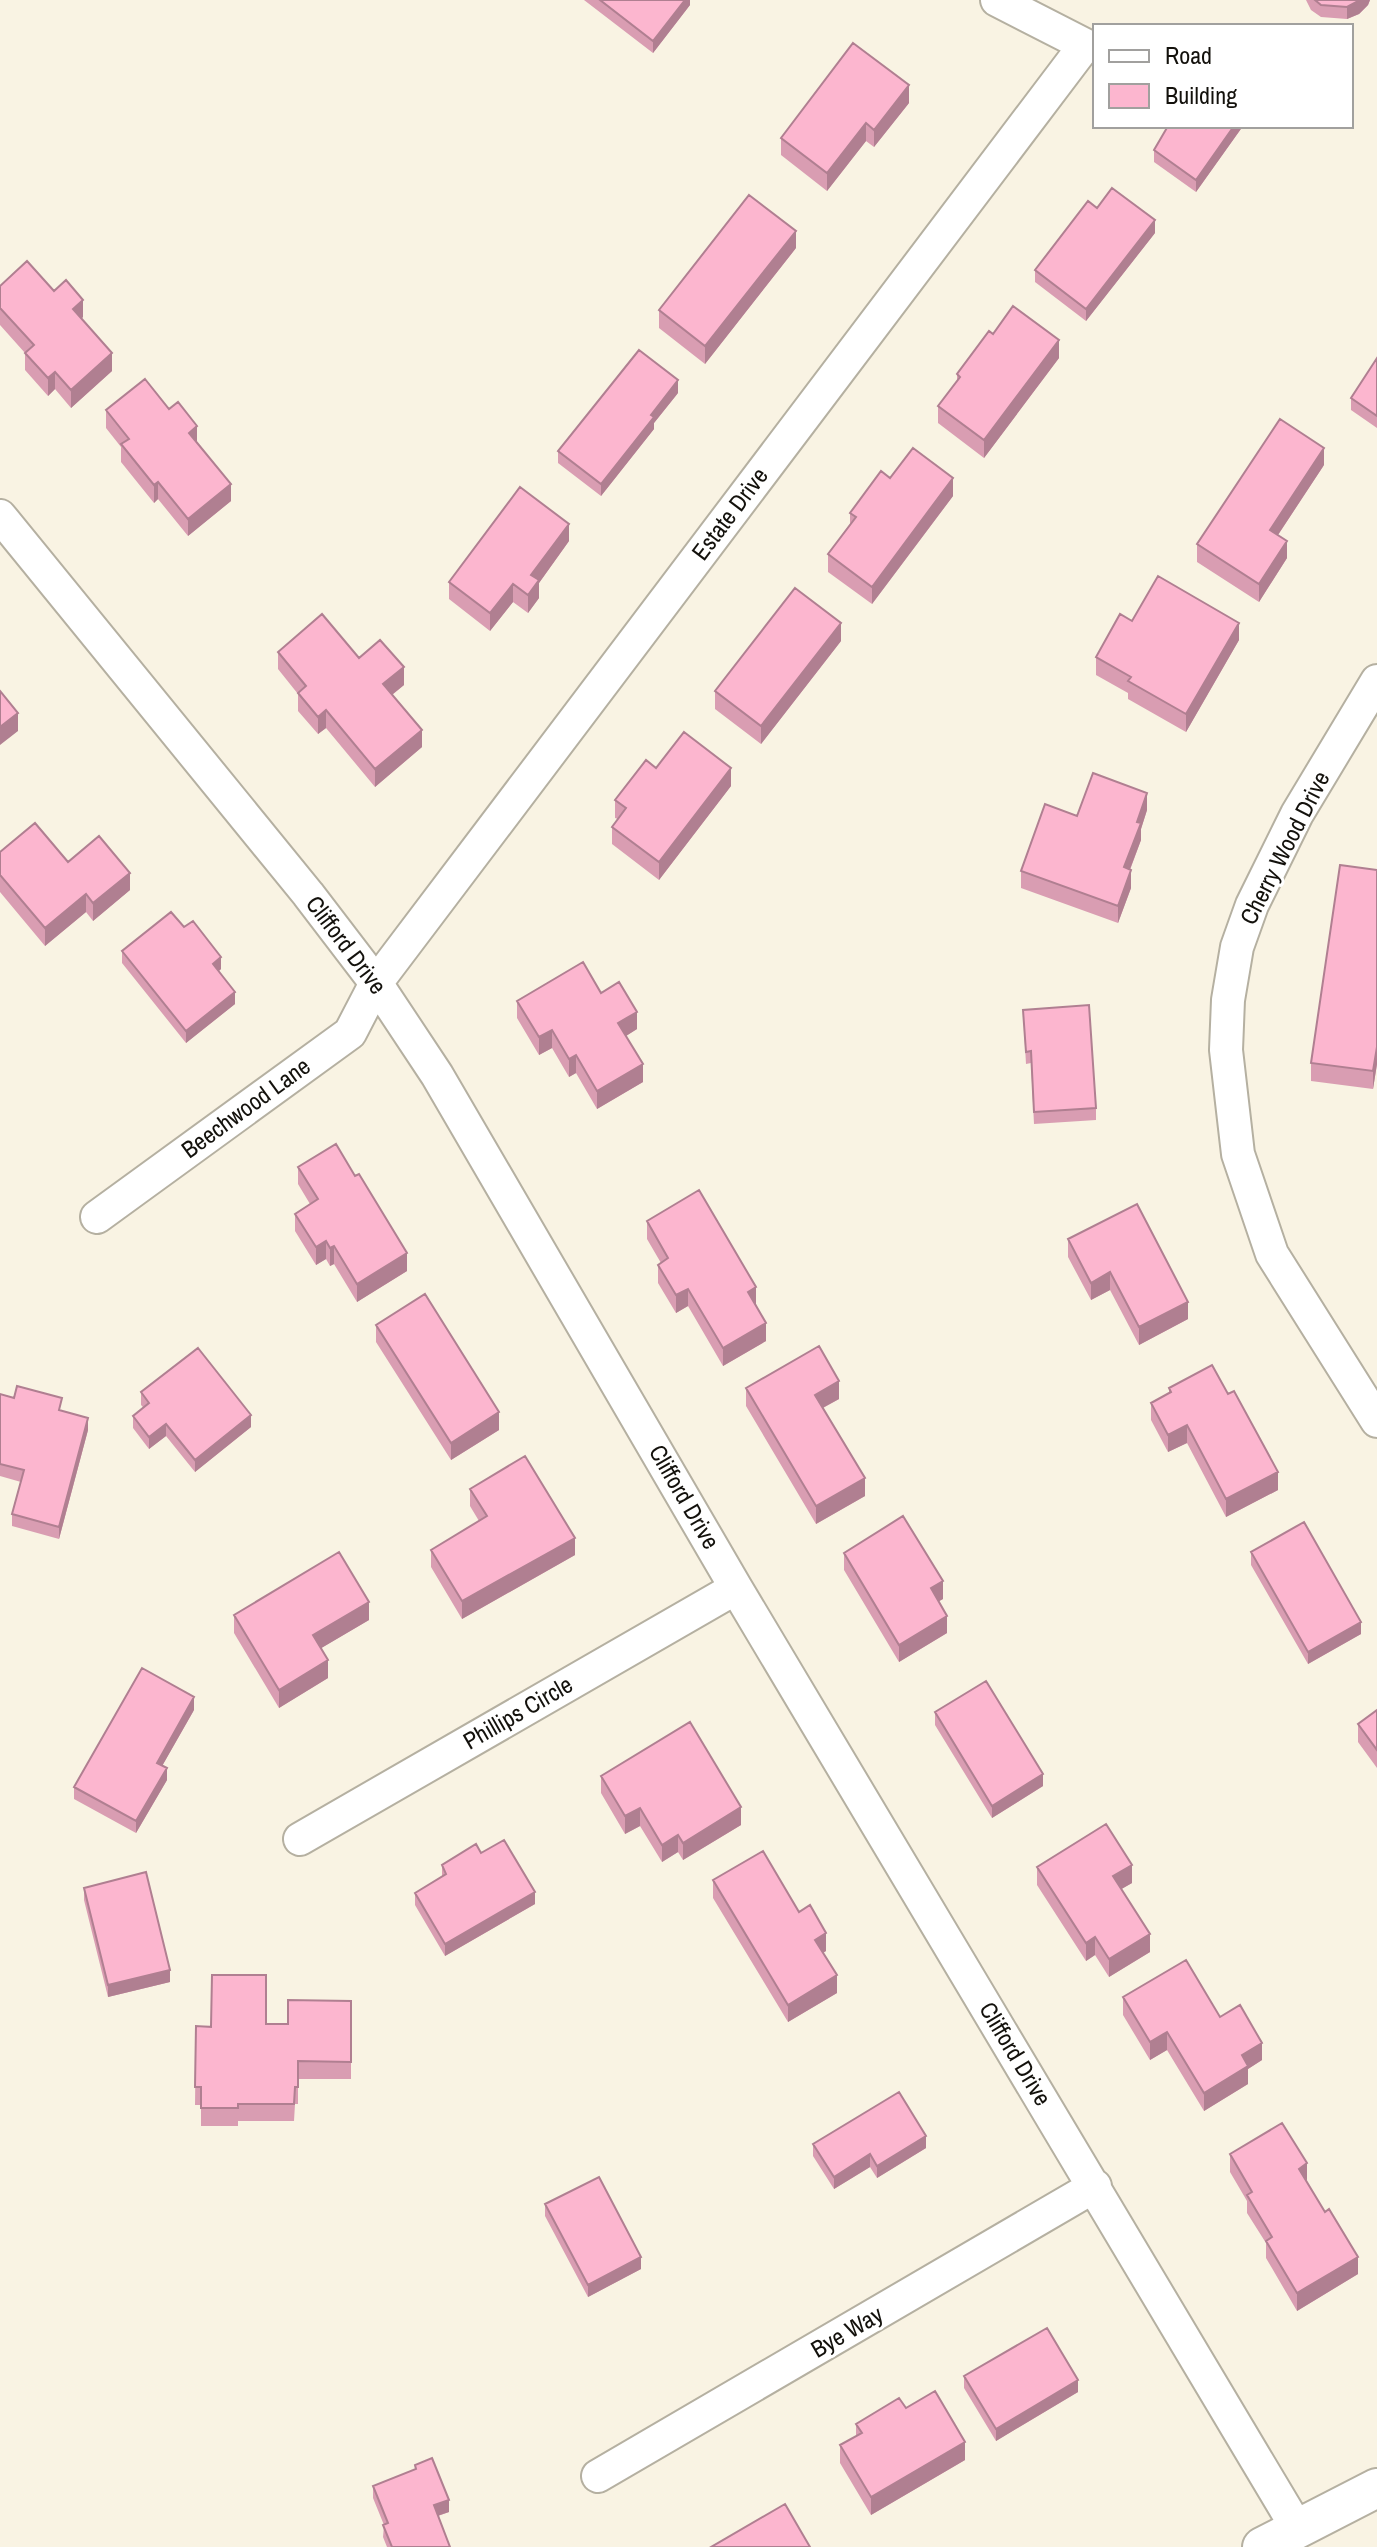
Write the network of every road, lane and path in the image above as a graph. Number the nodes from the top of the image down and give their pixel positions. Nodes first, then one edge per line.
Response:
1 (997, 0) edge
2 (0, 516) edge
3 (1377, 681) edge
4 (376, 983) junction
5 (97, 1217) dead end
6 (1377, 1421) edge
7 (736, 1588) junction
8 (300, 1839) dead end
9 (1095, 2186) junction
10 (598, 2476) dead end
11 (1377, 2488) edge
12 (1297, 2528) junction
13 (1262, 2547) edge

1 - 4 street, Estate Drive
2 - 4 street, Clifford Drive
3 - 6 street, Cherry Wood Drive
4 - 5 street, Beechwood Lane
4 - 7 street, Clifford Drive
7 - 8 street, Phillips Circle
7 - 9 street, Clifford Drive
9 - 10 street, Bye Way
9 - 12 street, Clifford Drive
11 - 12 street
12 - 13 street

